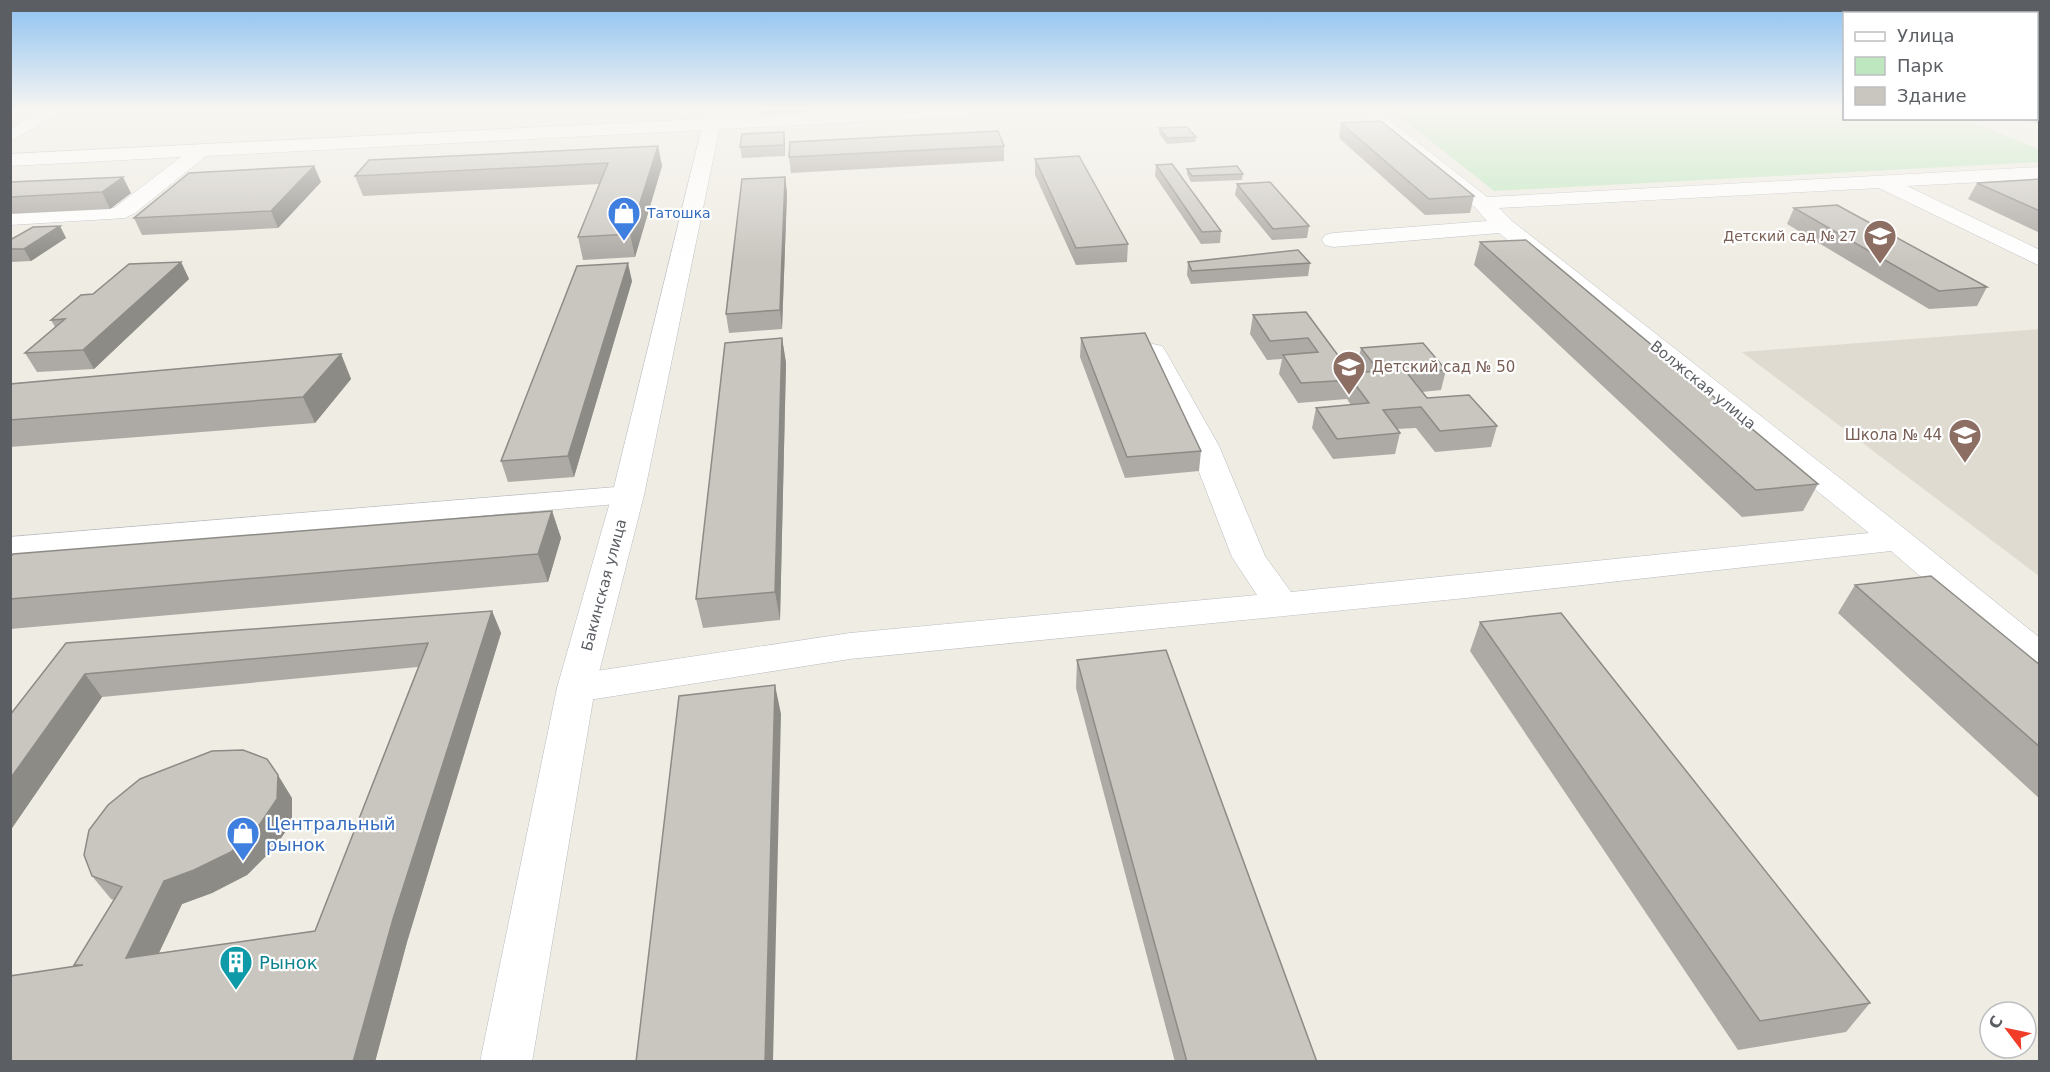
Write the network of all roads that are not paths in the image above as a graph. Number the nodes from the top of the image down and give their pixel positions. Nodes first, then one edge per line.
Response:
1 (188, 161) edge
2 (704, 161) edge
3 (1430, 161) edge
4 (2040, 172) edge
5 (1883, 182) junction
6 (1482, 203) junction
7 (10, 219) edge
8 (1504, 226) junction
9 (1333, 240) dead end
10 (2040, 259) edge
11 (1153, 352) edge
12 (628, 495) junction
13 (1898, 540) junction
14 (10, 547) edge
15 (1282, 605) junction
16 (2040, 659) edge
17 (576, 688) junction
18 (506, 1062) edge

1 - 7 street
2 - 12 street, Бакинская улица
3 - 6 street, Волжская улица
4 - 5 street
5 - 6 street
5 - 10 street
6 - 8 street, Волжская улица
8 - 9 street
8 - 13 street, Волжская улица
11 - 15 street
12 - 14 street
12 - 17 street, Бакинская улица
13 - 15 street
13 - 16 street, Волжская улица
15 - 17 street
17 - 18 street, Бакинская улица

